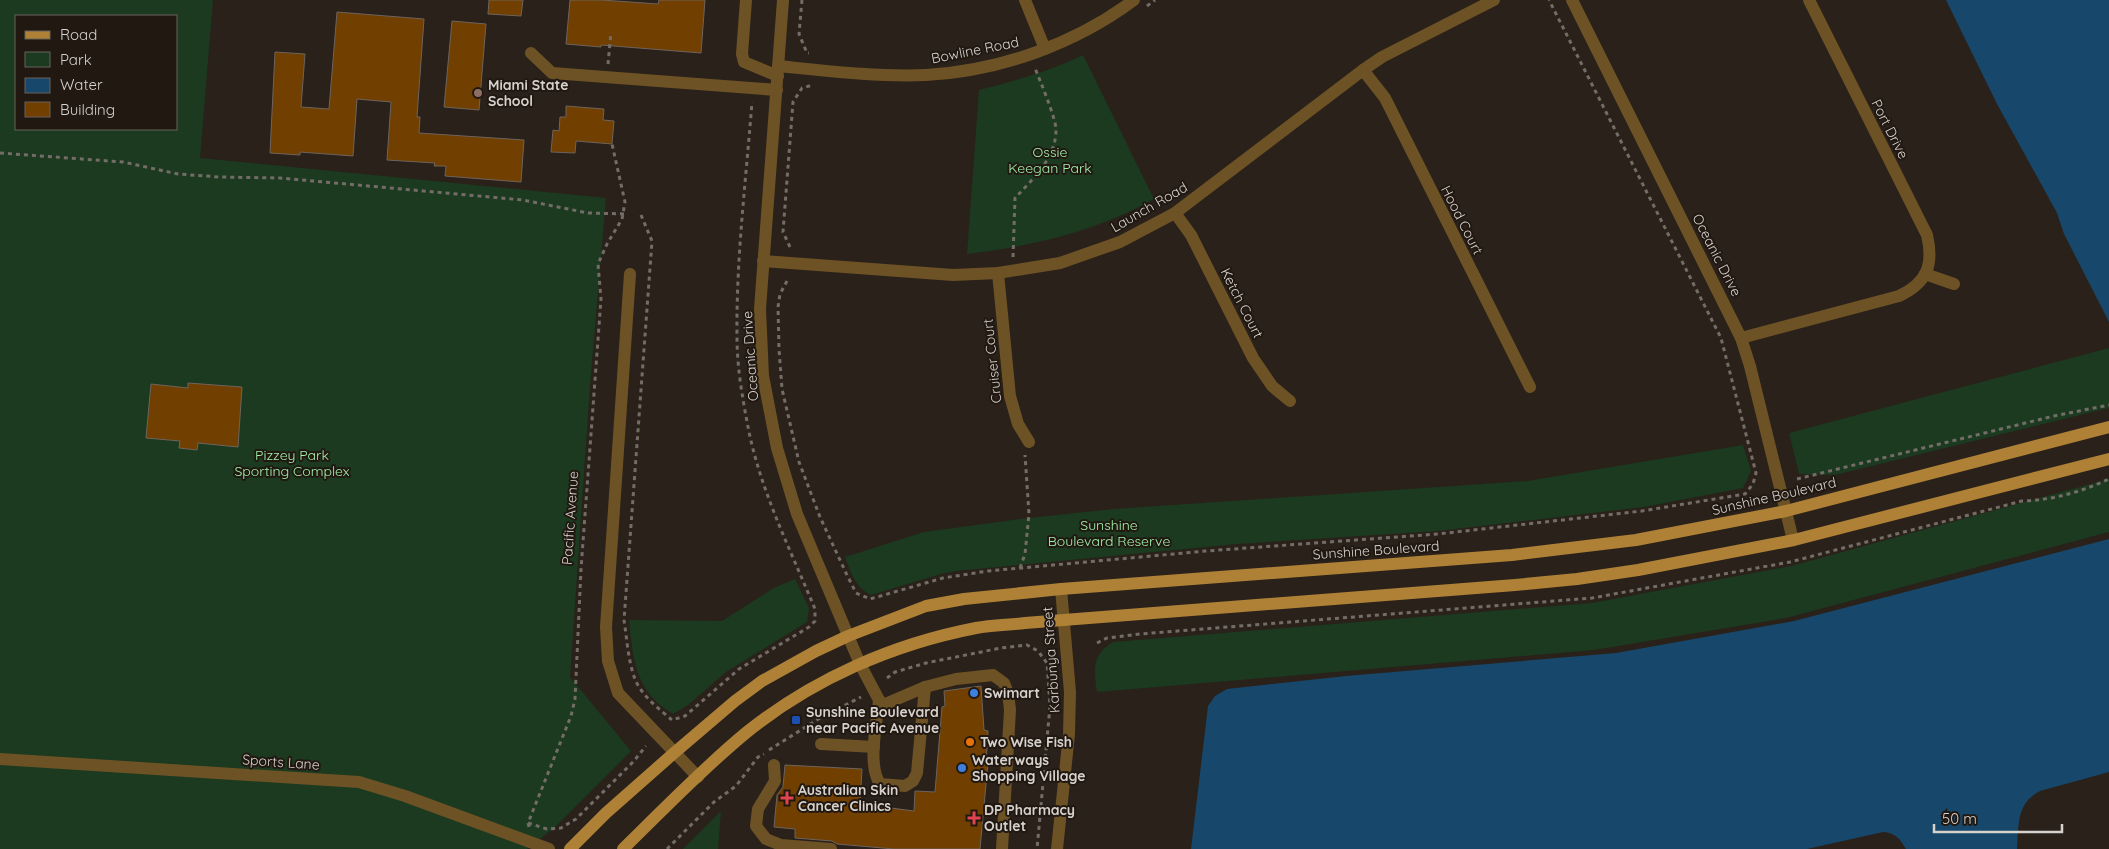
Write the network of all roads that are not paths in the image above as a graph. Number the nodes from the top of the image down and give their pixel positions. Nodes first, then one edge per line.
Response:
1 (746, 0) edge
2 (783, 0) edge
3 (1024, 0) edge
4 (1134, 0) edge
5 (1494, 0) edge
6 (1572, 0) edge
7 (1808, 0) edge
8 (1045, 48) junction
9 (531, 53) dead end
10 (1363, 70) junction
11 (778, 71) junction
12 (777, 90) junction
13 (1175, 212) junction
14 (763, 261) junction
15 (998, 273) junction
16 (630, 274) dead end
17 (1925, 274) junction
18 (1954, 284) dead end
19 (1741, 338) junction
20 (1530, 386) dead end
21 (1290, 401) dead end
22 (2109, 427) edge
23 (1028, 442) road end
24 (2109, 458) edge
25 (1786, 511) junction
26 (1793, 540) junction
27 (1061, 589) junction
28 (1064, 619) junction
29 (848, 636) junction
30 (860, 664) junction
31 (925, 688) junction
32 (881, 702) junction
33 (821, 744) dead end
34 (874, 747) junction
35 (674, 753) junction
36 (0, 759) edge
37 (774, 765) dead end
38 (698, 777) junction
39 (549, 849) edge
40 (570, 849) edge
41 (622, 849) edge
42 (831, 849) edge
43 (1002, 849) edge
44 (1058, 849) edge

1 - 11 street, Bowline Road
2 - 11 street, Oceanic Drive
3 - 8 street
4 - 8 street, Bowline Road
5 - 10 street, Launch Road
6 - 19 street, Oceanic Drive
7 - 17 street, Port Drive
8 - 11 street, Bowline Road
9 - 12 street
10 - 13 street, Launch Road
10 - 20 street, Hood Court
11 - 12 street, Oceanic Drive
12 - 14 street, Oceanic Drive
13 - 15 street, Launch Road
13 - 21 street, Ketch Court
14 - 15 street, Launch Road
14 - 29 street, Oceanic Drive
15 - 23 street, Cruiser Court
16 - 35 street
17 - 18 street
17 - 19 street
19 - 25 street, Oceanic Drive
22 - 25 main road, Sunshine Boulevard
24 - 26 main road
25 - 26 street, Oceanic Drive
25 - 27 main road, Sunshine Boulevard
26 - 28 main road
27 - 28 street, Karbunya Street
27 - 29 main road, Sunshine Boulevard
28 - 30 main road
28 - 44 street, Karbunya Street
29 - 30 street, Oceanic Drive
29 - 35 main road, Sunshine Boulevard
30 - 32 street, Oceanic Drive
30 - 38 main road
31 - 32 street
31 - 34 street
31 - 43 street
32 - 34 street
33 - 34 street
35 - 38 street
35 - 40 main road
36 - 39 street, Sports Lane
37 - 42 street
38 - 41 main road

